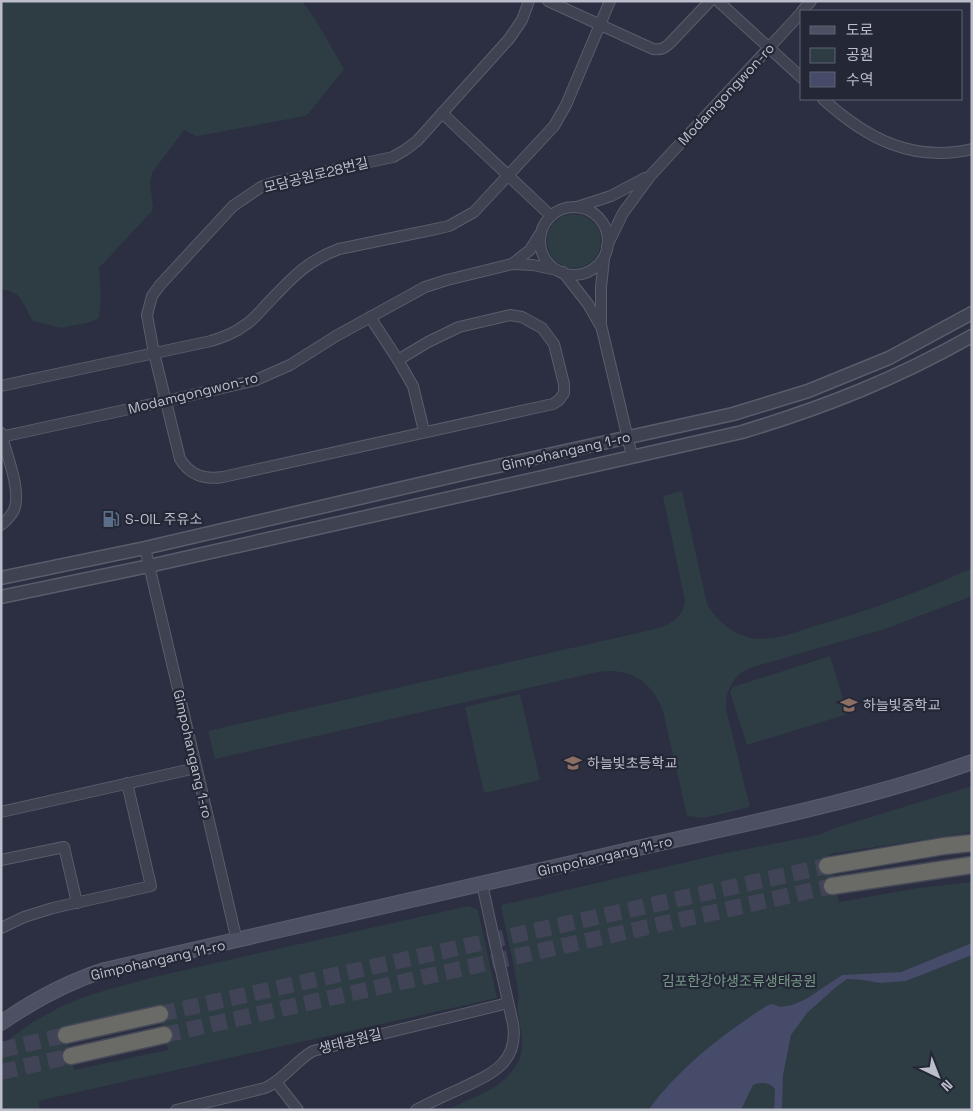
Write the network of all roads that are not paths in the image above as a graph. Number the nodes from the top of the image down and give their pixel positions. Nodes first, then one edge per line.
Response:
1 (529, 1) edge
2 (548, 1) edge
3 (610, 1) edge
4 (710, 1) edge
5 (718, 1) edge
6 (800, 14) edge
7 (600, 25) junction
8 (769, 47) junction
9 (800, 76) edge
10 (825, 100) edge
11 (442, 113) junction
12 (972, 149) edge
13 (651, 175) junction
14 (509, 176) junction
15 (577, 207) junction
16 (551, 216) junction
17 (541, 234) junction
18 (607, 246) junction
19 (604, 257) junction
20 (512, 264) junction
21 (560, 271) junction
22 (972, 313) edge
23 (370, 317) junction
24 (601, 326) junction
25 (972, 336) edge
26 (154, 353) junction
27 (398, 360) junction
28 (1, 386) edge
29 (166, 401) junction
30 (424, 431) junction
31 (2, 435) edge
32 (628, 437) junction
33 (632, 456) junction
34 (1, 525) edge
35 (145, 548) junction
36 (149, 566) junction
37 (1, 578) edge
38 (1, 597) edge
39 (972, 762) edge
40 (972, 767) edge
41 (196, 768) junction
42 (127, 784) junction
43 (1, 812) edge
44 (972, 843) edge
45 (1, 860) edge
46 (972, 865) edge
47 (827, 866) tunnel mouth
48 (832, 886) tunnel mouth
49 (482, 887) junction
50 (78, 903) junction
51 (1, 928) edge
52 (237, 941) junction
53 (508, 1003) junction
54 (160, 1014) tunnel mouth
55 (1, 1023) edge
56 (66, 1035) tunnel mouth
57 (164, 1036) tunnel mouth
58 (71, 1056) tunnel mouth
59 (276, 1082) junction
60 (176, 1110) edge
61 (298, 1110) edge
62 (416, 1110) edge

1 - 11 street, 모담공원로28번길
2 - 7 street
3 - 7 street
4 - 7 street
5 - 8 street
6 - 8 street, Modamgongwon-ro
7 - 14 street
8 - 9 street
8 - 13 street, Modamgongwon-ro
10 - 12 street
11 - 14 street
11 - 26 street, 모담공원로28번길
13 - 15 street
13 - 18 street
14 - 16 street
14 - 26 street
15 - 16 street
15 - 18 street
16 - 17 street
17 - 20 street
17 - 21 street
18 - 19 street
19 - 21 street
19 - 24 street
20 - 21 street
20 - 23 street, Modamgongwon-ro
21 - 24 street
22 - 32 street, Gimpohangang 1-ro
23 - 27 street
23 - 29 street, Modamgongwon-ro
24 - 32 street
25 - 33 street, Gimpohangang 1-ro
26 - 28 street
26 - 29 street, 모담공원로28번길
27 - 30 street
27 - 30 street, 모담공원로28번길
29 - 30 street, 모담공원로28번길
29 - 31 street, Modamgongwon-ro
31 - 34 street
32 - 33 street
32 - 35 street, Gimpohangang 1-ro
33 - 36 street, Gimpohangang 1-ro
35 - 36 street, Gimpohangang 1-ro
35 - 37 street, Gimpohangang 1-ro
36 - 38 street, Gimpohangang 1-ro
36 - 41 street, Gimpohangang 1-ro
39 - 49 main road, Gimpohangang 11-ro
40 - 49 main road, Gimpohangang 11-ro
41 - 42 street
41 - 52 street, Gimpohangang 1-ro
42 - 43 street
42 - 50 street
44 - 47 highway
45 - 50 street
46 - 48 highway
49 - 52 main road, Gimpohangang 11-ro
49 - 53 street
50 - 51 street
52 - 55 main road, Gimpohangang 11-ro
53 - 59 street, 생태공원길
53 - 62 street
54 - 56 highway
57 - 58 highway
59 - 60 street, 생태공원길
59 - 61 street

